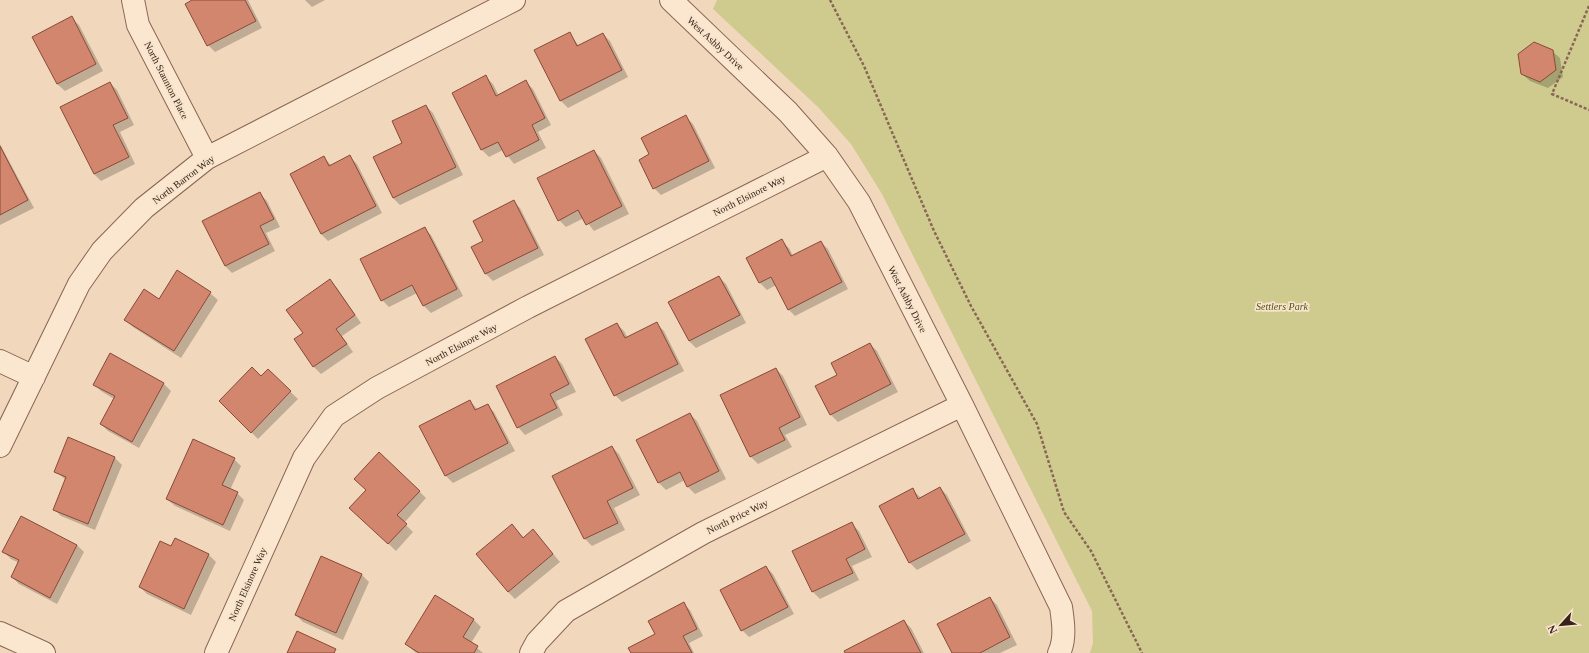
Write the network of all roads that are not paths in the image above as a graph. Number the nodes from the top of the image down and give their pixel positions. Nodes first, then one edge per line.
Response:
1 (133, 0) edge
2 (514, 0) edge
3 (671, 0) edge
4 (827, 156) junction
5 (207, 158) junction
6 (0, 361) edge
7 (34, 377) junction
8 (962, 405) junction
9 (0, 446) edge
10 (0, 633) edge
11 (1060, 651) edge
12 (44, 653) edge
13 (216, 653) edge
14 (531, 653) edge

1 - 5 street, North Staunton Place
2 - 5 street, North Barron Way
3 - 4 street, West Ashby Drive
4 - 8 street, West Ashby Drive
4 - 13 street, North Elsinore Way
5 - 7 street, North Barron Way
6 - 7 street
7 - 9 street, North Barron Way
8 - 11 street, West Ashby Drive
8 - 14 street, North Price Way
10 - 12 street

